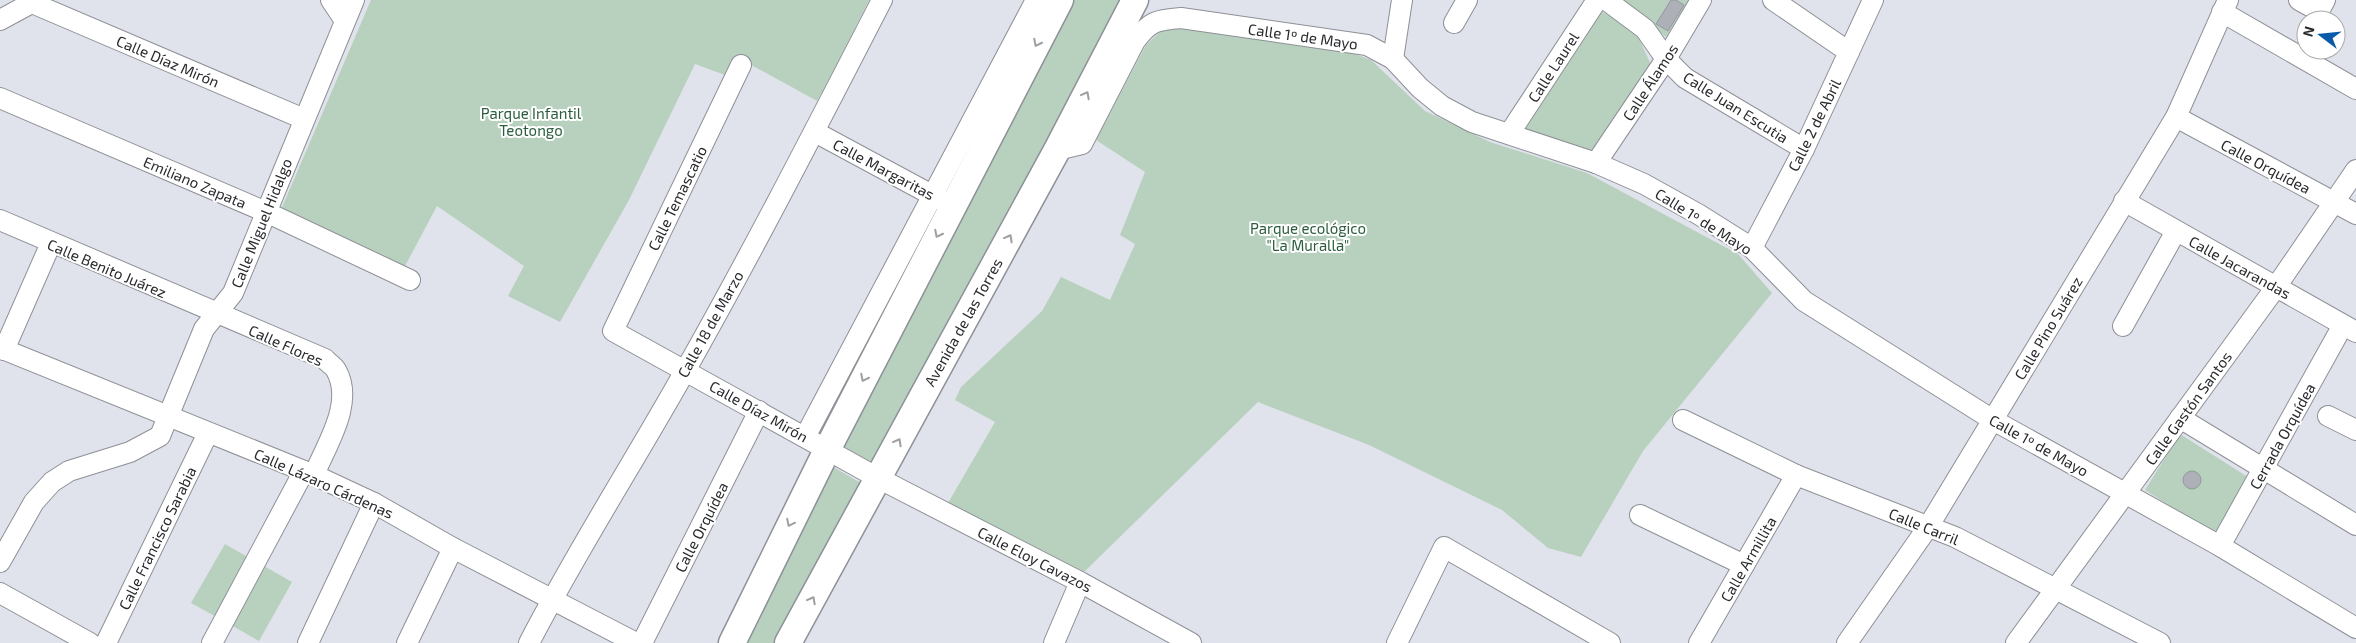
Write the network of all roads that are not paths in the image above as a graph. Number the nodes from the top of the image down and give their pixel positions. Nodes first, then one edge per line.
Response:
1 (331, 0) edge
2 (354, 0) edge
3 (882, 0) edge
4 (1036, 0) edge
5 (1060, 0) edge
6 (1135, 0) edge
7 (1402, 0) edge
8 (1467, 0) edge
9 (1597, 0) edge
10 (1606, 0) edge
11 (1701, 0) edge
12 (1773, 0) edge
13 (1873, 0) edge
14 (2299, 0) edge
15 (2325, 0) edge
16 (35, 2) edge
17 (2225, 6) edge
18 (0, 20) edge
19 (345, 20) junction
20 (1454, 23) dead end
21 (1849, 52) junction
22 (1393, 59) junction
23 (1666, 59) junction
24 (741, 65) dead end
25 (2356, 90) edge
26 (0, 98) edge
27 (2176, 117) junction
28 (304, 119) junction
29 (815, 132) junction
30 (1509, 134) junction
31 (1804, 149) junction
32 (1056, 150) junction
33 (1596, 163) junction
34 (2356, 170) edge
35 (942, 200) junction
36 (2124, 201) junction
37 (2334, 202) junction
38 (266, 212) junction
39 (2356, 214) edge
40 (0, 220) edge
41 (2176, 231) junction
42 (50, 243) junction
43 (1752, 248) junction
44 (410, 280) dead end
45 (2276, 287) junction
46 (215, 314) junction
47 (2123, 326) dead end
48 (2350, 328) edge
49 (613, 331) joint
50 (2, 349) edge
51 (685, 371) junction
52 (759, 411) junction
53 (168, 415) junction
54 (2328, 416) dead end
55 (2180, 418) junction
56 (1683, 420) dead end
57 (1992, 420) junction
58 (2356, 430) edge
59 (208, 432) junction
60 (816, 443) junction
61 (2264, 468) junction
62 (309, 473) junction
63 (1796, 475) junction
64 (878, 478) junction
65 (2126, 493) junction
66 (374, 503) junction
67 (1640, 515) dead end
68 (2356, 525) edge
69 (1928, 527) junction
70 (2220, 546) junction
71 (453, 548) junction
72 (0, 562) edge
73 (1744, 565) junction
74 (1080, 582) junction
75 (2055, 590) junction
76 (0, 593) edge
77 (552, 598) junction
78 (2356, 628) edge
79 (90, 643) edge
80 (106, 643) edge
81 (212, 643) edge
82 (308, 643) edge
83 (407, 643) edge
84 (528, 643) edge
85 (636, 643) edge
86 (642, 643) edge
87 (732, 643) edge
88 (788, 643) edge
89 (1054, 643) edge
90 (1191, 643) edge
91 (1397, 643) edge
92 (1610, 643) edge
93 (1699, 643) edge
94 (1847, 643) edge
95 (2016, 643) edge
96 (2160, 643) edge

1 - 19 street
2 - 19 street, Calle Miguel Hidalgo
3 - 29 street, Calle 18 de Marzo
4 - 35 street
5 -> 35 main road
32 -> 6 main road, Avenida de las Torres
7 - 22 street
8 - 20 street
9 - 30 street, Calle Laurel
10 - 23 street, Calle Juan Escutia
11 - 23 street, Calle Álamos
12 - 21 street
13 - 21 street, Calle 2 de Abril
14 - 15 street
16 - 18 street
16 - 28 street, Calle Díaz Mirón
17 - 25 street
17 - 27 street, Calle Pino Suárez
19 - 28 street, Calle Miguel Hidalgo
21 - 31 street, Calle 2 de Abril
22 - 30 street, Calle 1º de Mayo
22 - 32 street, Calle 1º de Mayo
23 - 31 street, Calle Juan Escutia
23 - 33 street, Calle Álamos
24 - 49 street, Calle Temascatio
26 - 38 street, Emiliano Zapata
27 - 36 street, Calle Pino Suárez
27 - 37 street, Calle Orquídea
28 - 38 street, Calle Miguel Hidalgo
29 - 35 street, Calle Margaritas
29 - 51 street, Calle 18 de Marzo
30 - 33 street, Calle 1º de Mayo
31 - 43 street, Calle 2 de Abril
64 -> 32 main road, Avenida de las Torres
33 - 43 street, Calle 1º de Mayo
34 - 37 street, Calle Gastón Santos
35 - 60 main road
36 - 41 street, Calle Jacarandas
36 - 57 street, Calle Pino Suárez
37 - 39 street, Calle Orquídea
37 - 45 street, Calle Gastón Santos
38 - 44 street, Emiliano Zapata
38 - 46 street, Calle Miguel Hidalgo
40 - 42 street, Calle Benito Juárez
41 - 45 street, Calle Jacarandas
41 - 47 street
42 - 46 street, Calle Benito Juárez
42 - 50 street
43 - 57 street, Calle 1º de Mayo
45 - 48 street, Calle Jacarandas
45 - 55 street, Calle Gastón Santos
46 - 53 street, Calle Miguel Hidalgo
46 - 62 street, Calle Flores
48 - 61 street, Cerrada Orquídea
49 - 51 street, Calle Díaz Mirón
50 - 53 street, Calle Lázaro Cárdenas
51 - 52 street, Calle Díaz Mirón
51 - 77 street, Calle 18 de Marzo
52 - 60 street, Calle Díaz Mirón
52 - 86 street, Calle Orquídea
53 - 59 street, Calle Lázaro Cárdenas
53 - 72 street, Calle Miguel Hidalgo
54 - 58 street
55 - 61 street
55 - 65 street, Calle Gastón Santos
56 - 63 street, Calle Carril
57 - 65 street, Calle 1º de Mayo
57 - 69 street, Calle Pino Suárez
59 - 62 street, Calle Lázaro Cárdenas
59 - 80 street, Calle Francisco Sarabia
60 - 64 street, Calle Díaz Mirón
60 -> 87 main road
61 - 68 street
61 - 70 street, Cerrada Orquídea
62 - 66 street, Calle Lázaro Cárdenas
62 - 81 street, Calle Flores
63 - 69 street, Calle Carril
63 - 73 street, Calle Armillita
64 - 74 street, Calle Eloy Cavazos
88 -> 64 main road, Avenida de las Torres
65 - 70 street, Calle 1º de Mayo
65 - 75 street, Calle Gastón Santos
66 - 71 street, Calle Lázaro Cárdenas
66 - 82 street
67 - 73 street
69 - 75 street, Calle Carril
69 - 94 street, Calle Pino Suárez
70 - 78 street, Calle 1º de Mayo
71 - 77 street, Calle Lázaro Cárdenas
71 - 83 street
73 - 93 street, Calle Armillita
74 - 89 street
74 - 90 street, Calle Eloy Cavazos
75 - 95 street, Calle Gastón Santos
75 - 96 street, Calle Carril
76 - 79 street
77 - 84 street, Calle 18 de Marzo
77 - 85 street, Calle Lázaro Cárdenas
91 - 92 street

